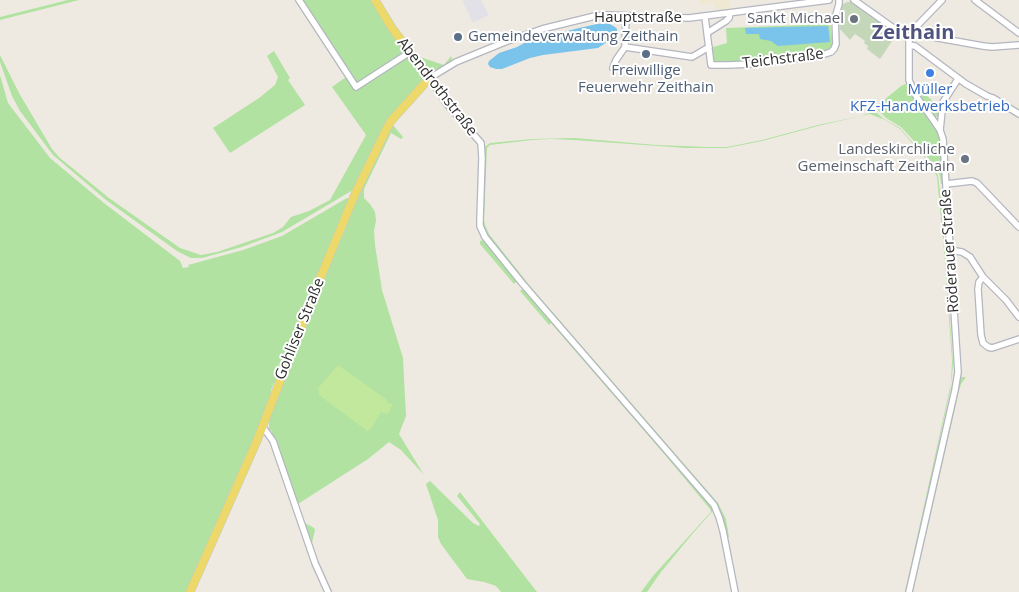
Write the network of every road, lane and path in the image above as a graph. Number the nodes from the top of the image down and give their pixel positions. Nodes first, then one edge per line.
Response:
1 (299, 0) edge
2 (375, 0) edge
3 (829, 0) edge
4 (839, 0) edge
5 (854, 0) edge
6 (942, 0) edge
7 (975, 0) edge
8 (808, 2) edge
9 (730, 13) junction
10 (626, 16) junction
11 (705, 16) junction
12 (914, 30) junction
13 (707, 33) junction
14 (1019, 33) edge
15 (909, 41) junction
16 (1019, 45) edge
17 (625, 47) junction
18 (708, 47) junction
19 (410, 52) junction
20 (613, 68) dead end
21 (428, 78) junction
22 (958, 78) junction
23 (1019, 114) edge
24 (940, 130) junction
25 (946, 184) junction
26 (1019, 227) edge
27 (950, 250) junction
28 (984, 277) junction
29 (1019, 317) edge
30 (1019, 339) edge
31 (262, 428) junction
32 (190, 592) edge
33 (328, 592) edge
34 (735, 592) edge
35 (909, 592) edge

1 - 19 street
2 - 19 main road, Abendrothstraße
3 - 8 street, Hauptstraße
4 - 18 street, Teichstraße
5 - 15 street
6 - 12 street
7 - 14 street
8 - 9 street, Hauptstraße
9 - 11 street, Hauptstraße
9 - 13 street
10 - 11 street, Hauptstraße
10 - 17 street
10 - 21 street, Hauptstraße
11 - 13 street, Teichstraße
12 - 15 street
12 - 16 street
13 - 18 street, Teichstraße
15 - 22 street
15 - 24 street, Röderauer Straße
17 - 18 street
17 - 20 street
19 - 21 main road, Abendrothstraße
21 - 31 main road, Gohliser Straße
21 - 34 street, Abendrothstraße
22 - 23 street
22 - 24 street, Röderauer Straße
24 - 25 street, Röderauer Straße
25 - 26 street
25 - 27 street, Röderauer Straße
27 - 28 street
27 - 35 street, Röderauer Straße
28 - 29 street
28 - 30 street
31 - 32 main road, Gohliser Straße
31 - 33 street

